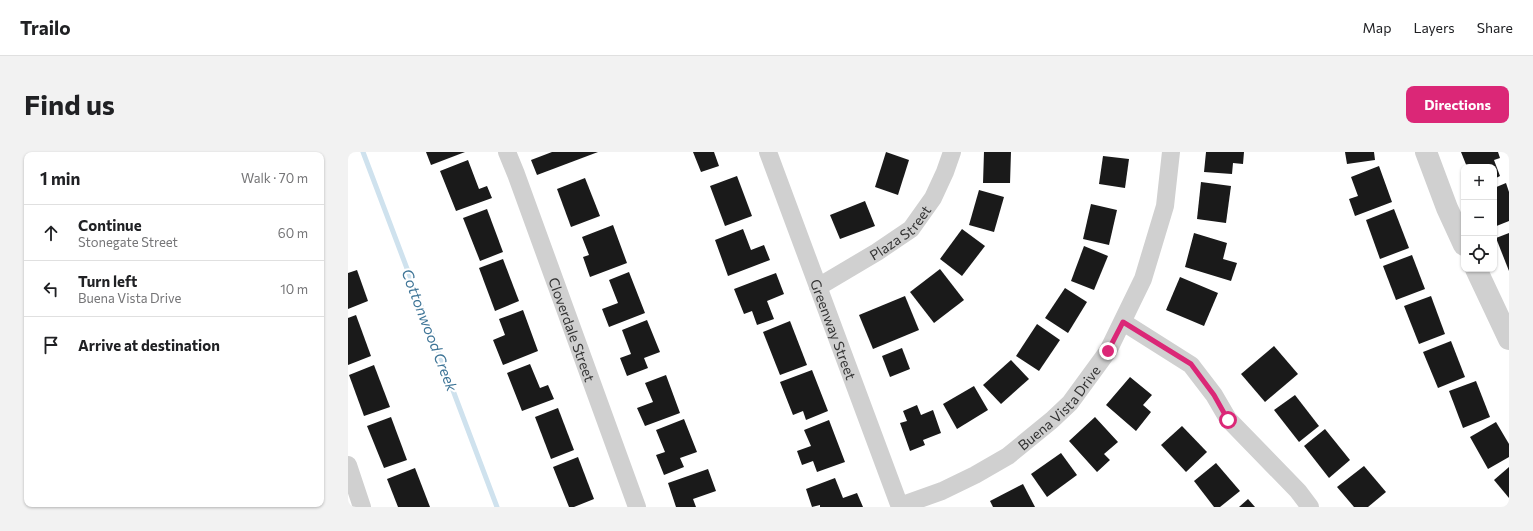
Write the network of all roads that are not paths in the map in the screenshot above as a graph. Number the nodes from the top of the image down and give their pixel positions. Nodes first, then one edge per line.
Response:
1 (507, 152) edge
2 (768, 152) edge
3 (952, 152) edge
4 (1171, 152) edge
5 (1426, 152) edge
6 (1461, 238) edge
7 (1477, 272) edge
8 (818, 287) junction
9 (1123, 322) junction
10 (1509, 339) edge
11 (348, 465) edge
12 (900, 506) edge
13 (362, 507) edge
14 (637, 507) edge
15 (1310, 507) edge

1 - 14 street, Cloverdale Street
2 - 8 street, Greenway Street
3 - 8 street, Plaza Street
4 - 9 street, Buena Vista Drive
5 - 6 street
7 - 10 street
8 - 12 street, Greenway Street
9 - 12 street, Buena Vista Drive
9 - 15 street
11 - 13 street

